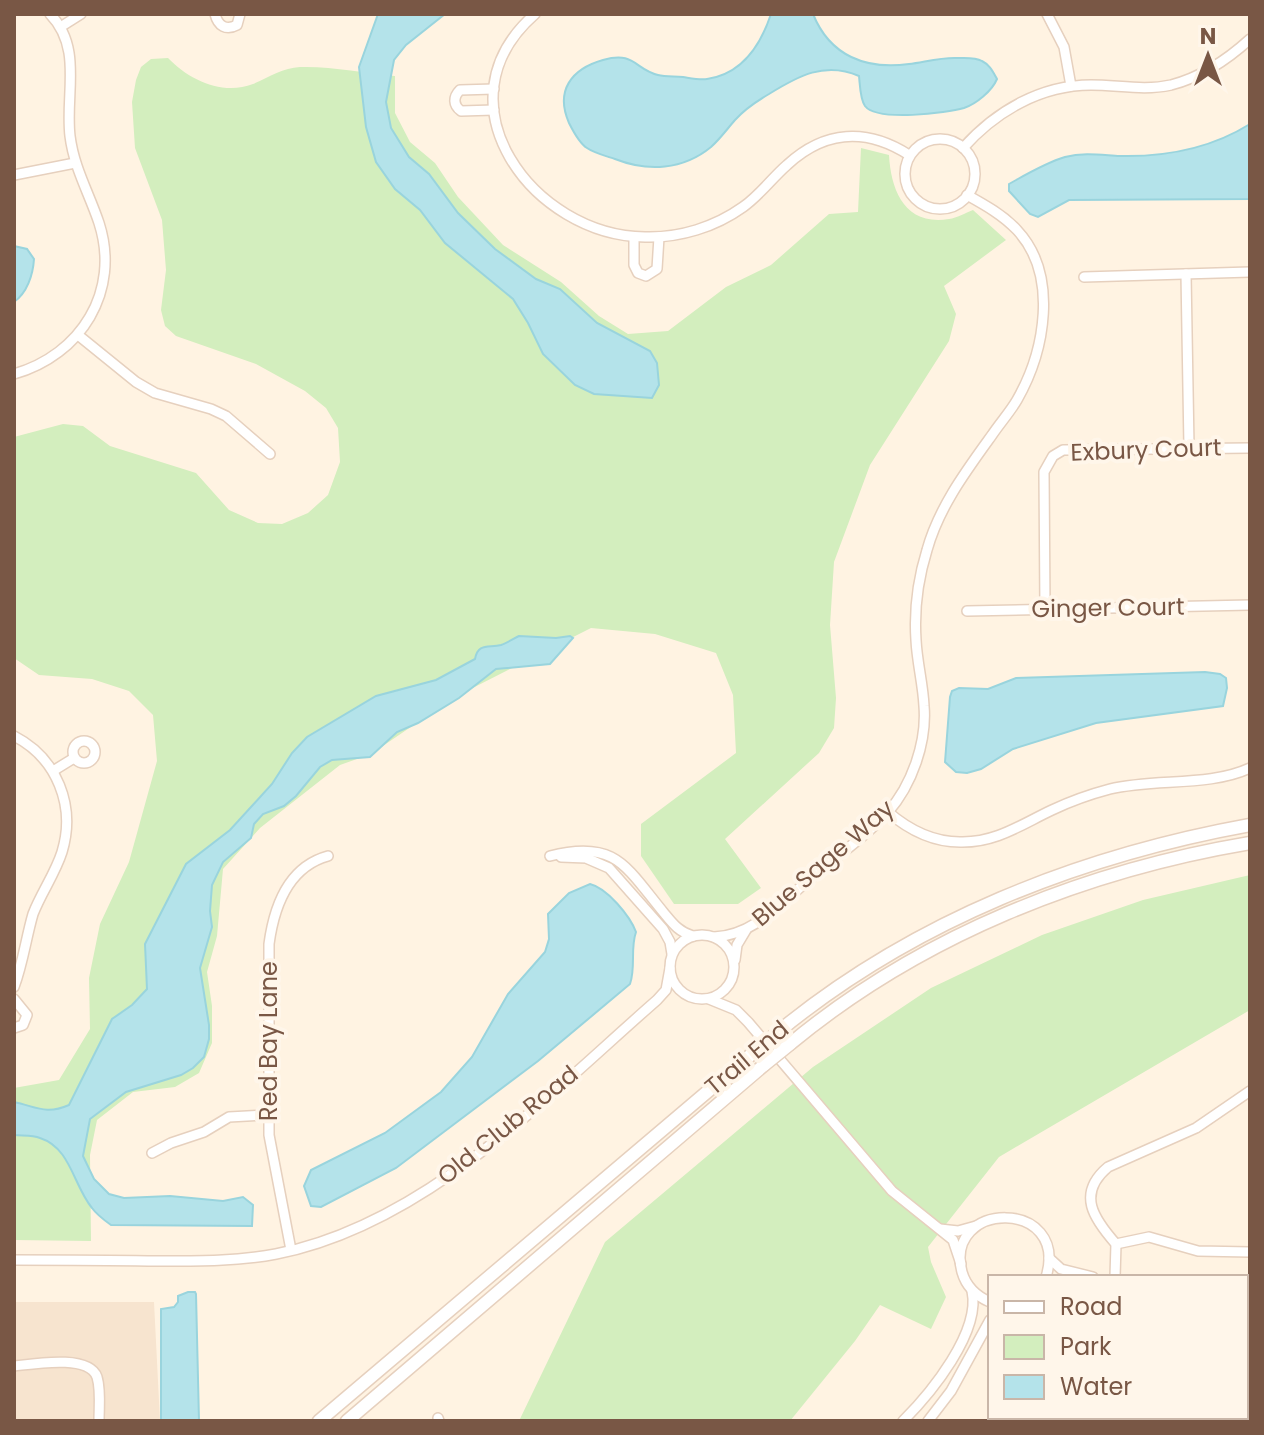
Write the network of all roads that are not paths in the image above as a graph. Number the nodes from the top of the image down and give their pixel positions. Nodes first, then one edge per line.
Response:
1 (50, 14) edge
2 (81, 14) edge
3 (215, 14) edge
4 (240, 14) edge
5 (535, 14) edge
6 (1047, 14) edge
7 (62, 26) junction
8 (1250, 39) edge
9 (1071, 86) junction
10 (494, 89) junction
11 (494, 110) junction
12 (963, 148) junction
13 (909, 155) junction
14 (75, 163) junction
15 (14, 175) edge
16 (967, 195) junction
17 (634, 237) junction
18 (659, 237) junction
19 (1250, 272) edge
20 (1186, 274) junction
21 (1084, 277) dead end
22 (78, 335) junction
23 (14, 374) edge
24 (1189, 447) junction
25 (1250, 448) edge
26 (270, 454) dead end
27 (1250, 605) edge
28 (1045, 609) junction
29 (967, 611) dead end
30 (14, 736) edge
31 (74, 758) dead end
32 (1250, 768) edge
33 (53, 771) junction
34 (888, 812) junction
35 (1250, 825) edge
36 (1250, 843) edge
37 (328, 856) dead end
38 (746, 930) junction
39 (693, 936) junction
40 (714, 937) junction
41 (672, 954) junction
42 (734, 966) junction
43 (670, 968) junction
44 (732, 981) junction
45 (14, 987) edge
46 (688, 996) junction
47 (14, 999) edge
48 (709, 999) junction
49 (657, 1000) junction
50 (736, 1010) junction
51 (14, 1028) edge
52 (1250, 1091) edge
53 (268, 1115) junction
54 (152, 1153) dead end
55 (977, 1226) junction
56 (940, 1229) junction
57 (1116, 1244) junction
58 (291, 1250) junction
59 (1250, 1252) edge
60 (1049, 1258) junction
61 (14, 1260) edge
62 (961, 1264) junction
63 (1046, 1275) edge
64 (1085, 1275) edge
65 (1115, 1275) edge
66 (972, 1291) junction
67 (988, 1301) edge
68 (988, 1324) edge
69 (950, 1363) junction
70 (14, 1366) edge
71 (963, 1370) junction
72 (99, 1421) edge
73 (319, 1421) edge
74 (347, 1421) edge
75 (903, 1421) edge
76 (928, 1421) edge

1 - 7 street
2 - 7 street
3 - 4 street
5 - 10 street
6 - 9 street
7 - 14 street
8 - 9 street
9 - 12 street
10 - 11 street
10 - 11 street
11 - 17 street
12 - 13 street
12 - 16 street
13 - 16 street
13 - 18 street
14 - 15 street
14 - 22 street
16 - 34 street, Blue Sage Way
17 - 18 street
17 - 18 street
19 - 20 street
20 - 21 street
20 - 24 street
22 - 23 street
22 - 26 street
24 - 25 street, Exbury Court
24 - 28 street, Exbury Court
27 - 28 street, Ginger Court
28 - 29 street, Ginger Court
30 - 33 street
31 - 33 street
32 - 34 street
33 - 45 street
34 - 38 street, Blue Sage Way
35 - 73 street, Trail End, bridge
36 - 74 street, Trail End, bridge
37 - 53 street, Red Bay Lane
38 - 40 street, Blue Sage Way
38 - 42 street, Blue Sage Way
39 - 40 street
39 - 41 street
39 - 41 street
40 - 42 street
41 - 43 street
42 - 44 street
43 - 46 street
43 - 49 street, Old Club Road
44 - 48 street
44 - 50 street
46 - 48 street
46 - 49 street
47 - 51 street
48 - 50 street
49 - 58 street, Old Club Road
50 - 56 street
52 - 57 street
53 - 54 street
53 - 58 street, Red Bay Lane
55 - 56 street
55 - 60 street
55 - 62 street
56 - 62 street
57 - 59 street
57 - 65 street
58 - 61 street, Old Club Road
60 - 63 street
60 - 64 street
62 - 66 street
66 - 67 street
66 - 69 street
68 - 71 street
69 - 71 street
69 - 75 street
70 - 72 street
71 - 76 street

